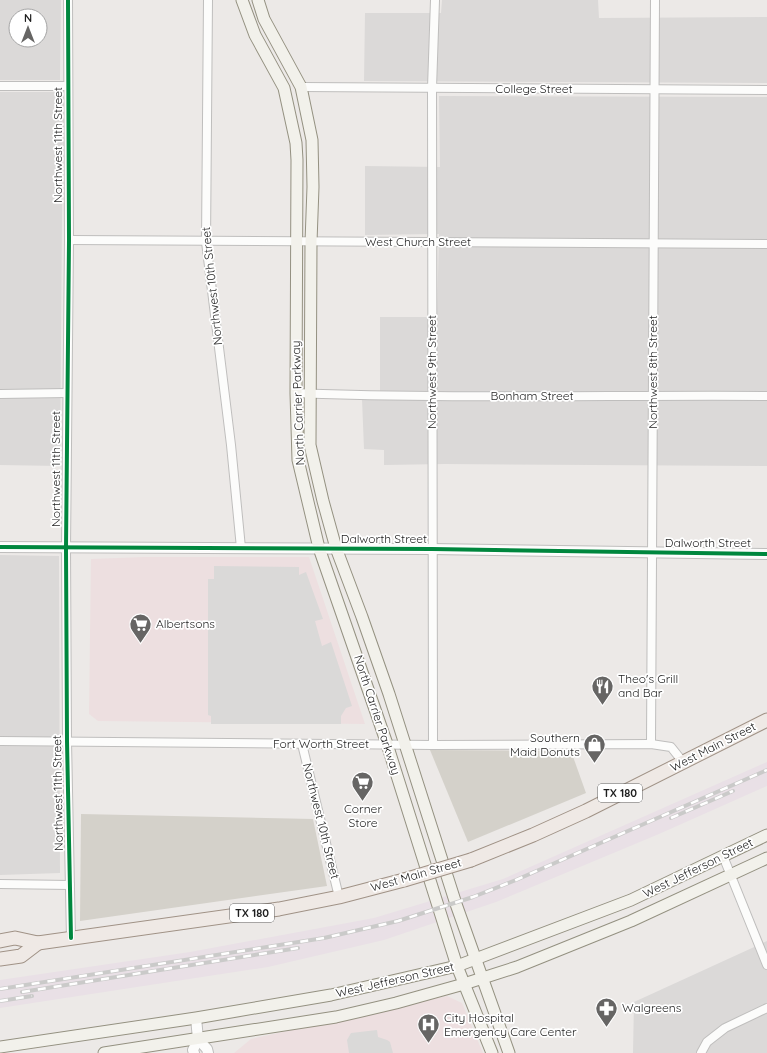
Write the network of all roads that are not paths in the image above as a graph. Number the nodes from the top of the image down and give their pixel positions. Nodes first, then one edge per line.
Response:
1 (68, 0) edge
2 (208, 0) edge
3 (242, 0) edge
4 (258, 0) edge
5 (435, 0) edge
6 (655, 0) edge
7 (0, 86) edge
8 (68, 86) junction
9 (301, 87) junction
10 (432, 88) junction
11 (654, 89) junction
12 (767, 90) edge
13 (69, 240) junction
14 (206, 242) junction
15 (296, 242) junction
16 (311, 242) junction
17 (432, 242) junction
18 (653, 243) junction
19 (767, 244) edge
20 (66, 393) junction
21 (296, 393) junction
22 (311, 393) junction
23 (0, 394) edge
24 (653, 395) junction
25 (432, 396) junction
26 (767, 396) edge
27 (0, 547) edge
28 (66, 548) junction
29 (241, 548) junction
30 (319, 548) junction
31 (336, 548) junction
32 (432, 549) junction
33 (651, 553) junction
34 (767, 554) edge
35 (767, 720) edge
36 (67, 741) junction
37 (0, 742) edge
38 (302, 744) junction
39 (387, 744) junction
40 (405, 744) junction
41 (651, 744) junction
42 (433, 745) junction
43 (682, 762) junction
44 (767, 835) edge
45 (723, 856) junction
46 (767, 858) edge
47 (731, 876) junction
48 (0, 884) edge
49 (70, 885) junction
50 (339, 897) junction
51 (71, 938) junction
52 (0, 941) edge
53 (38, 943) junction
54 (0, 959) edge
55 (475, 960) junction
56 (767, 965) edge
57 (457, 966) junction
58 (482, 978) junction
59 (464, 984) junction
60 (767, 1008) edge
61 (196, 1018) junction
62 (198, 1039) junction
63 (0, 1047) edge
64 (104, 1053) edge
65 (194, 1053) edge
66 (208, 1053) edge
67 (492, 1053) edge
68 (509, 1053) edge
69 (701, 1053) edge

1 - 8 street, Northwest 11th Street
2 - 14 street, Northwest 10th Street
3 - 15 main road, North Carrier Parkway
4 - 9 main road, North Carrier Parkway
5 - 10 street, Northwest 9th Street
6 - 11 street, Northwest 8th Street
7 - 8 street
8 - 13 street, Northwest 11th Street
9 - 10 street, College Street
9 - 16 main road, North Carrier Parkway
10 - 11 street, College Street
10 - 17 street, Northwest 9th Street
11 - 12 street, College Street
11 - 18 street, Northwest 8th Street
13 - 14 street, West Church Street
13 - 20 street, Northwest 11th Street
14 - 15 street, West Church Street
14 - 29 street, Northwest 10th Street
15 - 16 street, West Church Street
15 - 21 main road, North Carrier Parkway
16 - 17 street, West Church Street
16 - 22 main road, North Carrier Parkway
17 - 18 street, West Church Street
17 - 25 street, Northwest 9th Street
18 - 19 street, West Church Street
18 - 24 street, Northwest 8th Street
20 - 23 street
20 - 28 street, Northwest 11th Street
21 - 22 street, Bonham Street
21 - 30 main road, North Carrier Parkway
22 - 25 street, Bonham Street
22 - 31 main road, North Carrier Parkway
24 - 25 street, Bonham Street
24 - 26 street, Bonham Street
24 - 33 street, Northwest 8th Street
25 - 32 street, Northwest 9th Street
27 - 28 street, Dalworth Street
28 - 29 street, Dalworth Street
28 - 36 street, Northwest 11th Street
29 - 30 street, Dalworth Street
30 - 31 street, Dalworth Street
30 - 39 main road, North Carrier Parkway
31 - 32 street, Dalworth Street
31 - 40 main road, North Carrier Parkway
32 - 33 street, Dalworth Street
32 - 42 street, Northwest 9th Street
33 - 34 street, Dalworth Street
33 - 41 street, Northwest 8th Street
35 - 43 main road, West Main Street / TX 180
36 - 37 street, Fort Worth Street
36 - 38 street, Fort Worth Street
36 - 49 street, Northwest 11th Street
38 - 39 street, Fort Worth Street
38 - 50 street, Northwest 10th Street
39 - 40 street, Fort Worth Street
39 - 57 main road, North Carrier Parkway
40 - 42 street, Fort Worth Street
40 - 55 main road, North Carrier Parkway
41 - 42 street, Fort Worth Street
41 - 43 street, Fort Worth Street
43 - 50 main road, West Main Street / TX 180, bridge
44 - 45 main road, West Jefferson Street
45 - 47 street
45 - 55 main road, West Jefferson Street
46 - 47 main road, West Jefferson Street
47 - 56 street
47 - 58 main road, West Jefferson Street
48 - 49 street
49 - 51 street, Northwest 11th Street
50 - 51 main road, West Main Street / TX 180
51 - 53 main road, West Main Street / TX 180
52 - 53 main road, West Main Street / TX 180
53 - 54 main road, West Main Street / TX 180
55 - 57 main road, West Jefferson Street
55 - 58 main road, North Carrier Parkway
57 - 59 main road, North Carrier Parkway
57 - 61 main road, West Jefferson Street
58 - 59 main road, West Jefferson Street
58 - 68 main road, North Carrier Parkway
59 - 62 main road, West Jefferson Street
59 - 67 main road, North Carrier Parkway
60 - 69 street
61 - 62 street
61 - 63 main road, West Jefferson Street
62 - 64 main road, West Jefferson Street
62 - 65 street
62 - 66 street

